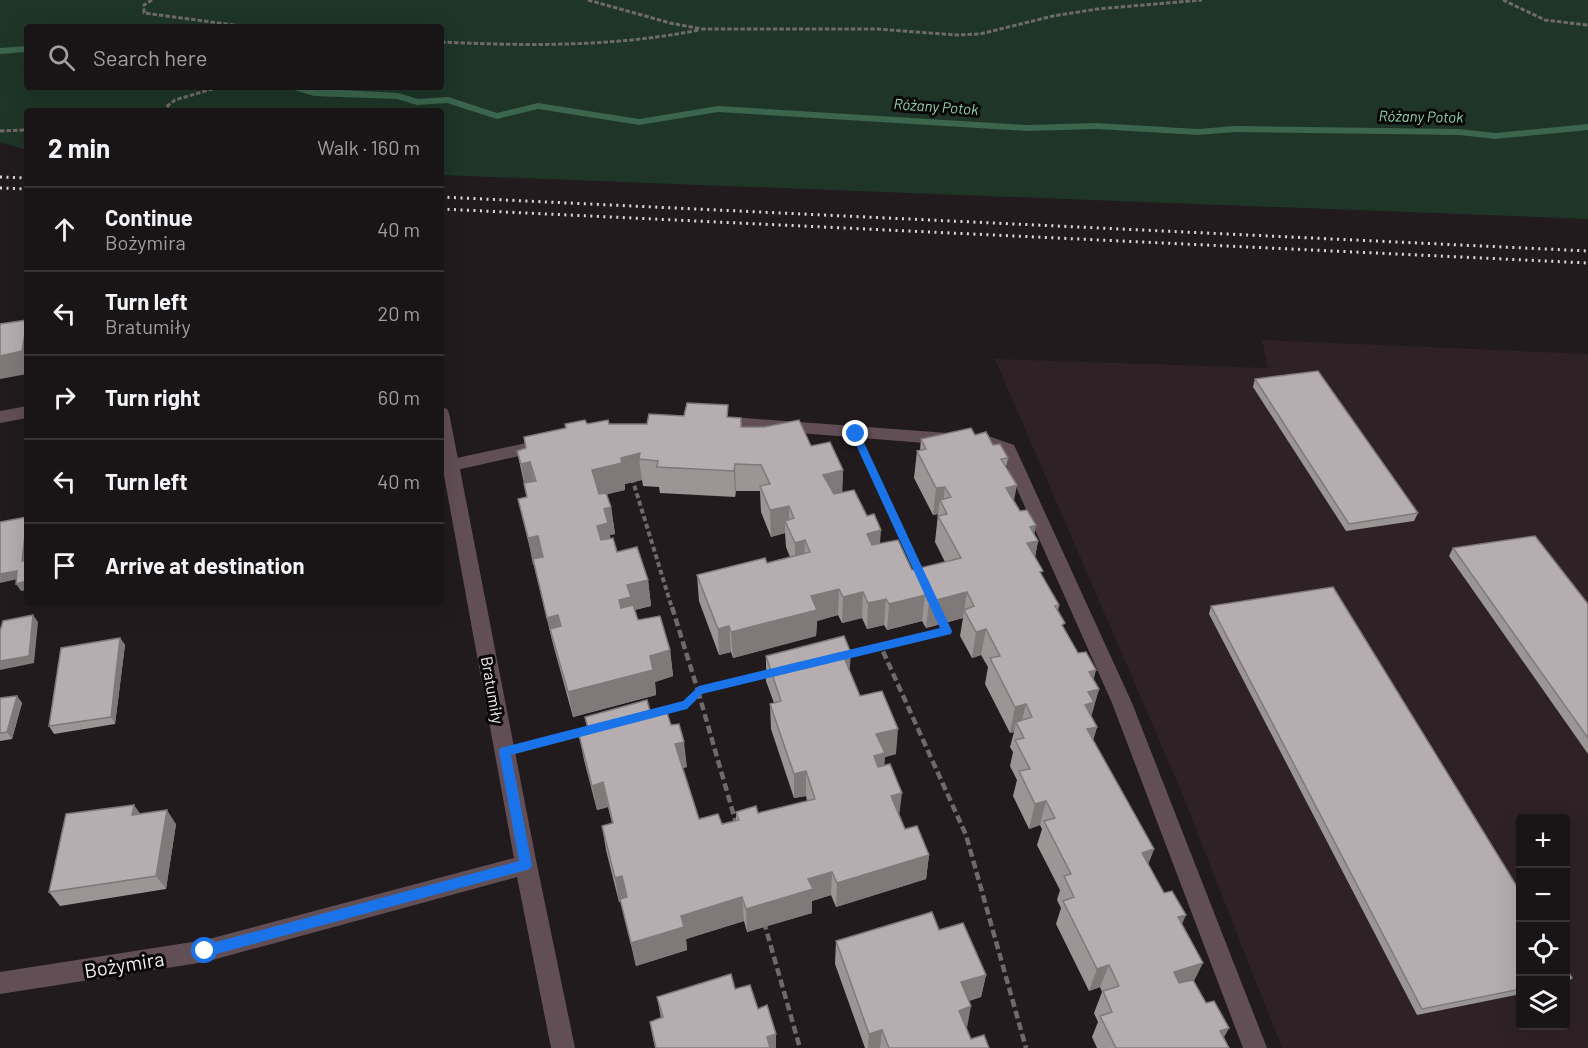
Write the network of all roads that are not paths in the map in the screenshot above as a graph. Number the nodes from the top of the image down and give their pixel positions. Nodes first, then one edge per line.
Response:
1 (24, 413) edge
2 (0, 417) edge
3 (700, 421) edge
4 (444, 425) edge
5 (562, 441) edge
6 (452, 465) junction
7 (526, 865) junction
8 (0, 983) edge
9 (563, 1048) edge
10 (1255, 1048) edge

1 - 2 street
3 - 10 street
4 - 6 street, Bratumiły
5 - 6 street
6 - 7 street, Bratumiły
7 - 8 street, Bożymira
7 - 9 street, Bratumiły

